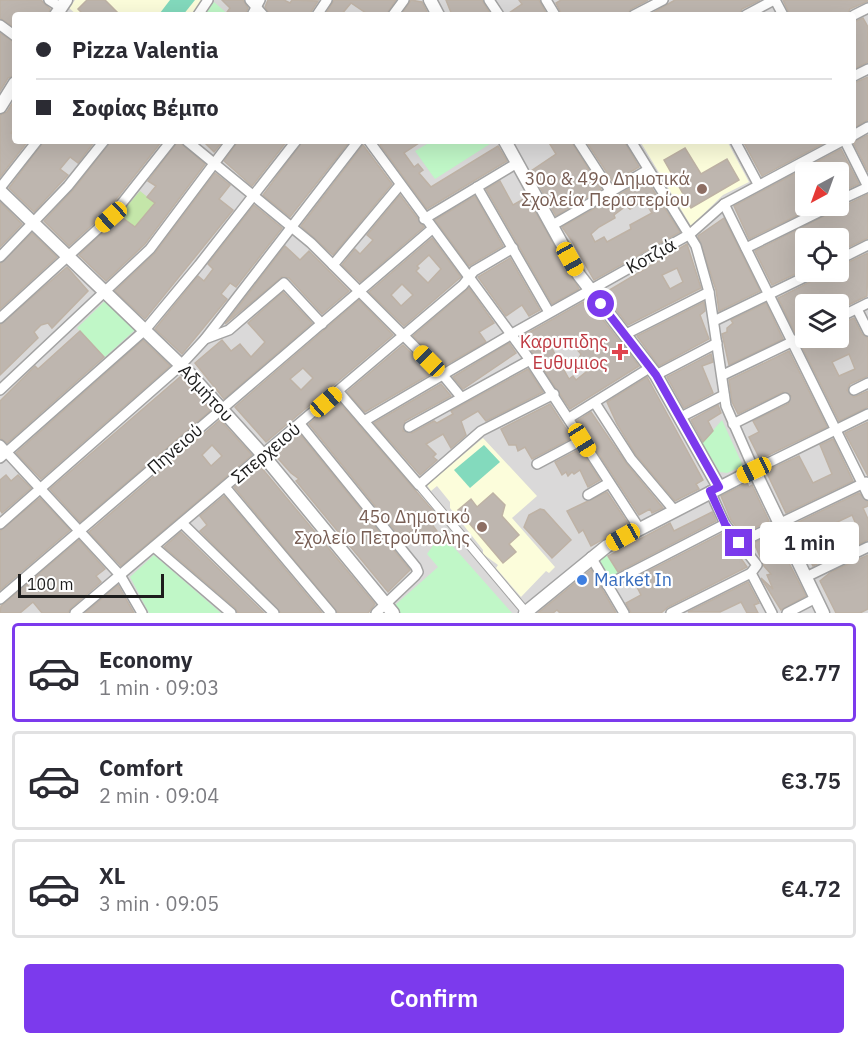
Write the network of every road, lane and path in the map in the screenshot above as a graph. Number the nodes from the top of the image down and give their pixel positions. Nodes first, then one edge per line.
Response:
1 (663, 0) edge
2 (775, 0) edge
3 (640, 12) edge
4 (752, 12) edge
5 (34, 144) edge
6 (102, 144) edge
7 (169, 144) edge
8 (191, 144) edge
9 (229, 144) edge
10 (294, 144) edge
11 (356, 144) edge
12 (372, 144) edge
13 (507, 144) edge
14 (580, 144) edge
15 (633, 144) edge
16 (737, 144) edge
17 (837, 144) edge
18 (845, 144) edge
19 (517, 163) junction
20 (215, 164) junction
21 (648, 170) junction
22 (400, 184) junction
23 (758, 184) junction
24 (868, 187) edge
25 (477, 188) junction
26 (0, 189) edge
27 (610, 192) junction
28 (254, 196) junction
29 (849, 196) edge
30 (724, 204) junction
31 (811, 216) edge
32 (424, 219) junction
33 (33, 222) junction
34 (291, 226) junction
35 (551, 226) junction
36 (432, 229) junction
37 (690, 234) junction
38 (868, 245) edge
39 (513, 248) junction
40 (747, 248) junction
41 (849, 254) edge
42 (68, 256) junction
43 (0, 257) edge
44 (333, 265) junction
45 (469, 277) junction
46 (795, 282) edge
47 (589, 290) junction
48 (104, 291) junction
49 (359, 292) junction
50 (709, 292) junction
51 (769, 295) junction
52 (868, 303) edge
53 (857, 309) junction
54 (549, 312) junction
55 (849, 313) edge
56 (0, 318) edge
57 (714, 321) junction
58 (322, 324) junction
59 (145, 330) junction
60 (868, 331) edge
61 (512, 333) junction
62 (626, 334) junction
63 (403, 336) junction
64 (205, 339) junction
65 (793, 342) junction
66 (717, 343) junction
67 (530, 360) junction
68 (181, 365) junction
69 (654, 371) junction
70 (442, 374) junction
71 (723, 375) junction
72 (868, 383) edge
73 (0, 390) edge
74 (854, 390) dead end
75 (338, 391) junction
76 (554, 394) junction
77 (724, 395) junction
78 (461, 397) junction
79 (785, 398) dead end
80 (595, 403) junction
81 (222, 409) junction
82 (868, 414) edge
83 (569, 418) junction
84 (679, 418) junction
85 (364, 421) junction
86 (300, 424) junction
87 (733, 424) junction
88 (409, 427) dead end
89 (837, 429) junction
90 (582, 440) junction
91 (2, 452) edge
92 (263, 455) junction
93 (537, 464) dead end
94 (754, 470) junction
95 (609, 483) junction
96 (865, 483) edge
97 (419, 485) junction
98 (225, 487) junction
99 (41, 489) junction
100 (715, 489) junction
101 (588, 495) dead end
102 (868, 495) edge
103 (674, 510) junction
104 (182, 523) junction
105 (0, 524) edge
106 (725, 524) junction
107 (780, 524) junction
108 (639, 528) junction
109 (79, 531) junction
110 (739, 543) junction
111 (154, 547) junction
112 (868, 547) edge
113 (591, 558) junction
114 (751, 573) junction
115 (120, 575) junction
116 (806, 578) junction
117 (607, 585) junction
118 (816, 598) junction
119 (0, 599) edge
120 (385, 610) edge
121 (75, 613) edge
122 (142, 613) edge
123 (231, 613) edge
124 (274, 613) edge
125 (332, 613) edge
126 (526, 613) edge
127 (624, 613) edge
128 (671, 613) edge
129 (772, 613) edge
130 (787, 613) edge
131 (824, 613) edge

1 - 3 street
2 - 4 street
5 - 26 street
6 - 33 street
7 - 42 street
8 - 20 street
9 - 20 street
10 - 28 street
11 - 34 street
12 - 22 street
13 - 19 street
14 - 27 street
15 - 21 street
16 - 23 street
17 - 23 street, Κοτζιά
18 - 24 street
19 - 25 street
19 - 35 street
20 - 28 street
20 - 48 street
21 - 27 street
21 - 37 street
22 - 32 street
22 - 44 street
23 - 30 street, Κοτζιά
24 - 29 street
25 - 32 street
25 - 39 street
26 - 33 street, Αδμήτου
27 - 35 street
28 - 34 street
28 - 59 street
30 - 37 street, Κοτζιά
30 - 40 street
31 - 40 street
32 - 36 street
33 - 42 street, Αδμήτου
33 - 43 street
34 - 44 street
34 - 64 street
35 - 47 street
36 - 45 street
36 - 49 street, Πηνειού
37 - 47 street, Κοτζιά
37 - 50 street
38 - 41 street
39 - 45 street, Σπερχειού
39 - 54 street
40 - 51 street
42 - 48 street, Αδμήτου
42 - 56 street
44 - 49 street
45 - 61 street
45 - 63 street, Σπερχειού
46 - 51 street
47 - 54 street, Κοτζιά
47 - 62 street
48 - 59 street, Αδμήτου
48 - 73 street
49 - 58 street, Πηνειού
49 - 63 street
50 - 57 street
50 - 62 street
51 - 57 street
51 - 65 street
52 - 53 street
53 - 55 street
53 - 60 street
54 - 61 street, Κοτζιά
57 - 66 street
58 - 64 street
58 - 81 street, Πηνειού
59 - 68 street, Αδμήτου
59 - 91 street
61 - 67 street
61 - 70 street, Κοτζιά
62 - 69 street
63 - 70 street
63 - 75 street, Σπερχειού
64 - 68 street
65 - 71 street
65 - 89 street
66 - 69 street
66 - 71 street
67 - 76 street
67 - 78 street
68 - 81 street, Αδμήτου
68 - 99 street
69 - 80 street
69 - 84 street
70 - 78 street
70 - 85 street, Κοτζιά
71 - 77 street
72 - 74 street
75 - 85 street
75 - 86 street, Σπερχειού
76 - 83 street
76 - 97 street
77 - 84 street
77 - 87 street
78 - 88 street
79 - 87 street
80 - 83 street
80 - 103 street
81 - 92 street, Αδμήτου
81 - 109 street, Πηνειού
82 - 89 street
83 - 90 street
84 - 100 street
85 - 97 street
86 - 92 street, Σπερχειού
86 - 120 street
87 - 94 street
89 - 94 street
89 - 96 street
90 - 93 street
90 - 95 street
91 - 99 street
92 - 98 street, Σπερχειού
92 - 120 street, Αδμήτου
94 - 100 street
94 - 107 street
95 - 101 street
95 - 108 street
96 - 102 street
96 - 107 street
97 - 126 street
98 - 104 street, Σπερχειού
98 - 125 street
99 - 105 street
99 - 109 street
100 - 103 street
100 - 106 street
103 - 108 street
104 - 111 street, Σπερχειού
104 - 124 street
106 - 110 street
106 - 117 street
107 - 110 street
107 - 116 street
108 - 113 street
109 - 115 street
109 - 119 street, Πηνειού
110 - 114 street
111 - 115 street, Σπερχειού
111 - 123 street
112 - 116 street
113 - 117 street
113 - 126 street
114 - 128 street
114 - 129 street
115 - 121 street, Σπερχειού
115 - 122 street
116 - 118 street
117 - 127 street
118 - 130 street
118 - 131 street

